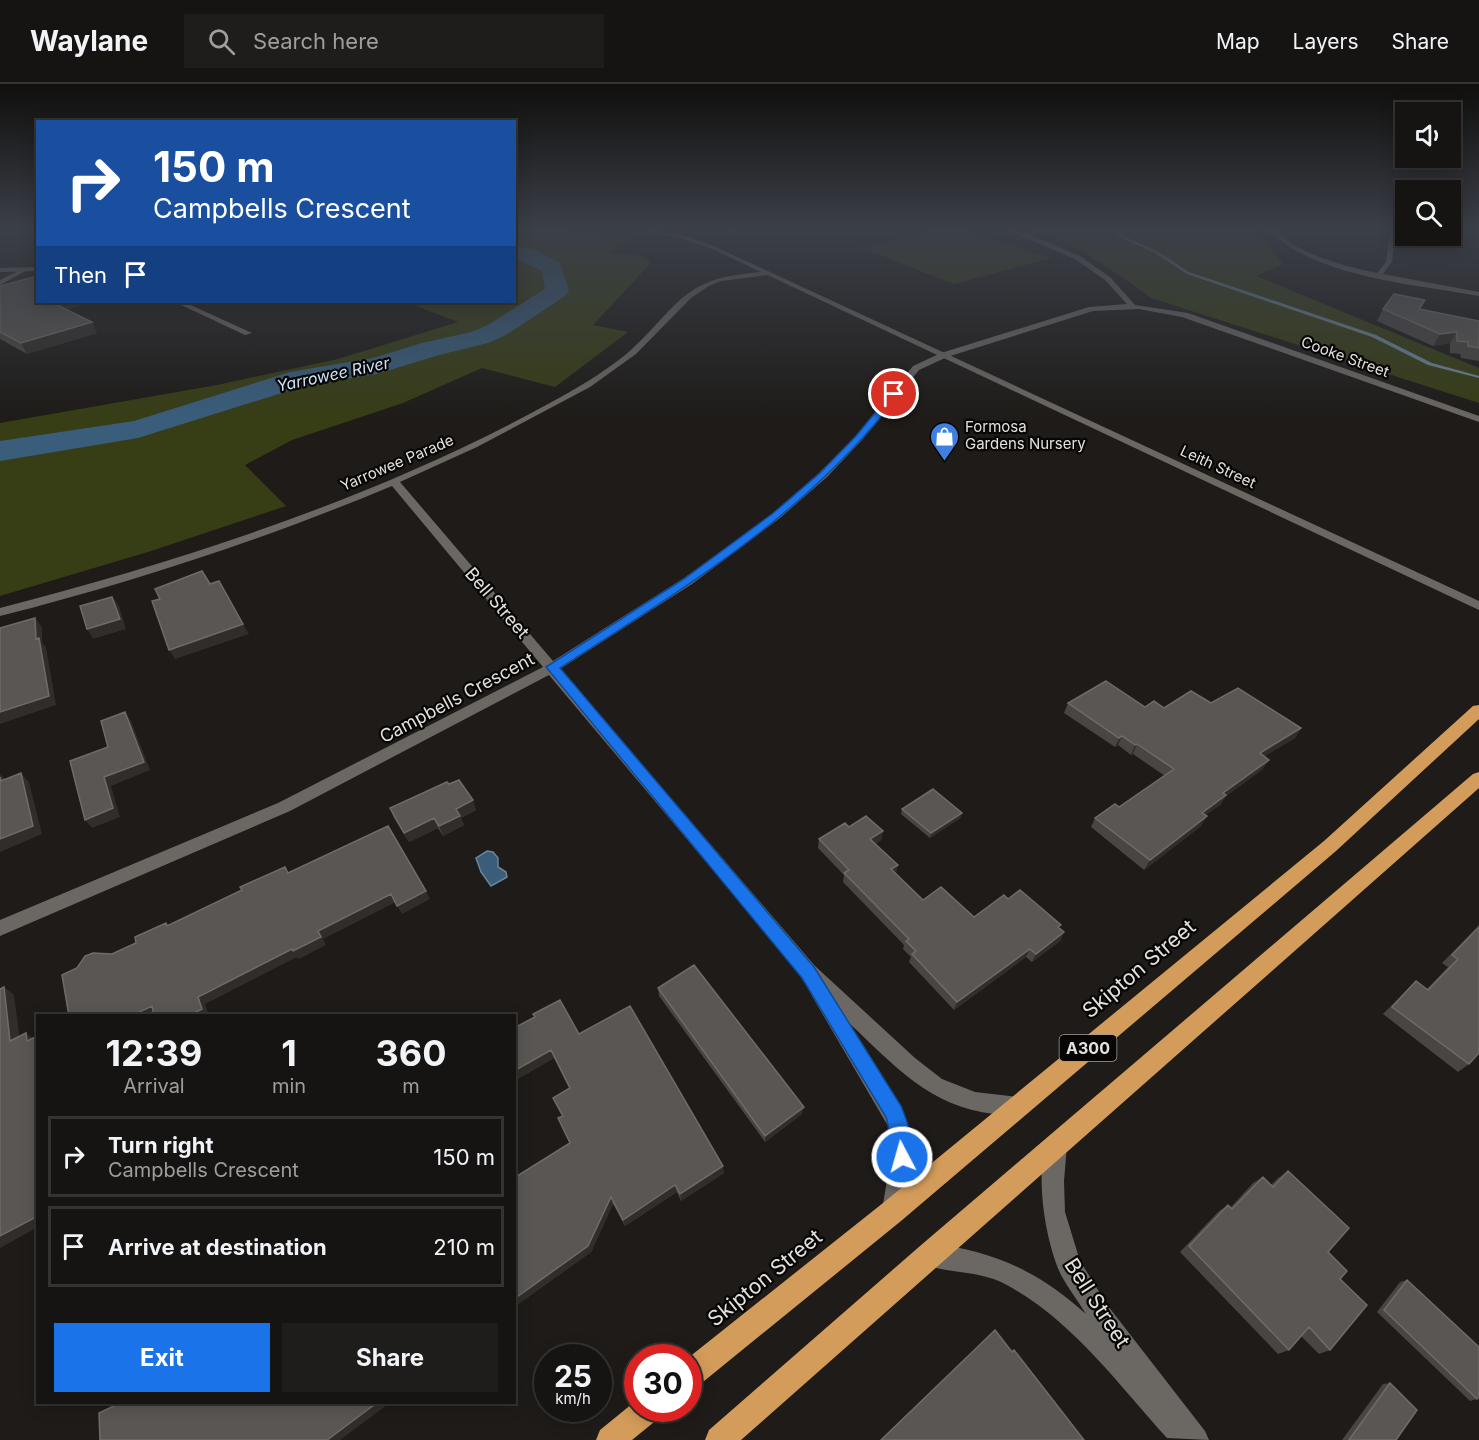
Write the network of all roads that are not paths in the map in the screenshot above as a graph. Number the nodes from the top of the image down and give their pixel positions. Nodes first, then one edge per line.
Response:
1 (695, 293) edge
2 (812, 293) edge
3 (1122, 293) edge
4 (180, 303) edge
5 (1132, 306) junction
6 (248, 333) dead end
7 (944, 355) junction
8 (1479, 419) edge
9 (394, 482) junction
10 (1479, 606) edge
11 (0, 612) edge
12 (552, 667) junction
13 (1479, 710) edge
14 (1479, 778) edge
15 (0, 928) edge
16 (808, 972) junction
17 (1018, 1107) junction
18 (1056, 1144) junction
19 (892, 1212) junction
20 (929, 1255) junction
21 (702, 1365) edge
22 (632, 1422) edge
23 (610, 1440) edge
24 (719, 1440) edge
25 (1187, 1440) edge
26 (1196, 1440) edge

1 - 9 street, Yarrowee Parade
2 - 7 street, Leith Street
3 - 5 street
4 - 6 street
5 - 7 street, Campbells Crescent
5 - 8 street, Cooke Street
7 - 10 street, Leith Street
7 - 12 street, Campbells Crescent
9 - 11 street, Yarrowee Parade
9 - 12 street, Bell Street
12 - 15 street, Campbells Crescent
12 - 16 street, Bell Street
13 - 17 highway, Skipton Street / A300
14 - 18 highway, A300
16 - 17 street, Bell Street
16 - 19 street, Bell Street
17 - 19 highway, Skipton Street / A300
18 - 20 highway, A300
18 - 26 street, Bell Street
19 - 21 highway, Skipton Street / A300
20 - 24 highway, A300
20 - 25 street, Bell Street
22 - 23 highway

